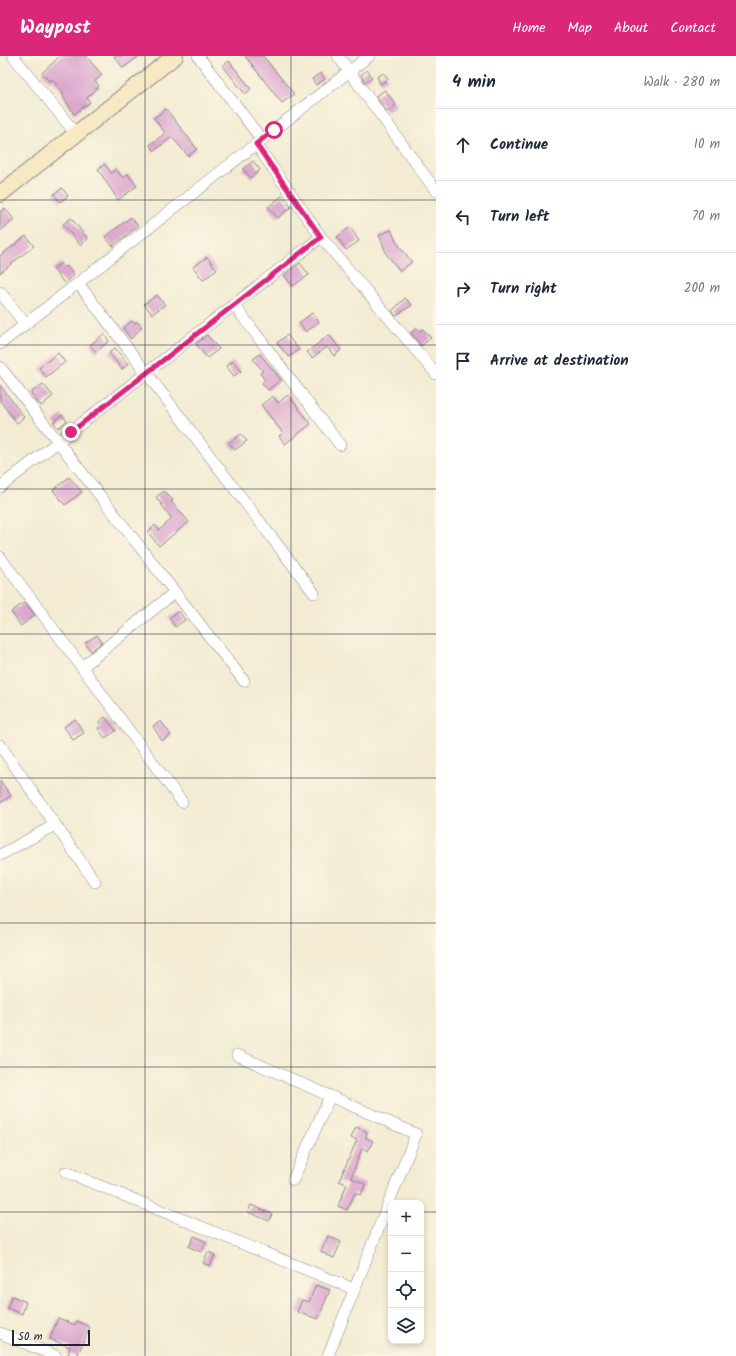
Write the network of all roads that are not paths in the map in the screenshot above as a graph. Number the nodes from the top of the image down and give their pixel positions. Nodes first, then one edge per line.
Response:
1 (13, 56) edge
2 (175, 56) edge
3 (198, 56) edge
4 (338, 56) edge
5 (370, 56) edge
6 (350, 72) junction
7 (76, 134) junction
8 (259, 142) junction
9 (436, 191) edge
10 (0, 194) edge
11 (321, 237) junction
12 (78, 283) junction
13 (0, 292) edge
14 (234, 305) junction
15 (25, 324) junction
16 (0, 344) edge
17 (0, 367) edge
18 (146, 373) junction
19 (436, 374) edge
20 (58, 442) junction
21 (340, 445) dead end
22 (0, 487) edge
23 (0, 557) edge
24 (175, 592) junction
25 (314, 593) dead end
26 (82, 667) junction
27 (244, 681) dead end
28 (0, 745) edge
29 (182, 802) dead end
30 (55, 824) junction
31 (0, 855) edge
32 (95, 882) dead end
33 (237, 1055) dead end
34 (330, 1096) junction
35 (66, 1172) dead end
36 (293, 1180) dead end
37 (354, 1289) junction
38 (0, 1333) edge
39 (56, 1356) edge
40 (328, 1356) edge

1 - 7 street
2 - 7 main road
3 - 8 street
4 - 6 street
5 - 6 street
6 - 8 street
6 - 9 street
7 - 10 main road
8 - 11 street
8 - 12 street
11 - 14 street
11 - 19 street
12 - 15 street
12 - 18 street
13 - 15 street
14 - 18 street
14 - 21 street
15 - 16 street
17 - 20 street
18 - 20 street
18 - 25 street
20 - 22 street
20 - 24 street
23 - 26 street
24 - 26 street
24 - 27 street
26 - 29 street
28 - 30 street
30 - 31 street
30 - 32 street
33 - 34 street
34 - 36 street
34 - 37 street
35 - 37 street
37 - 40 street
38 - 39 street

